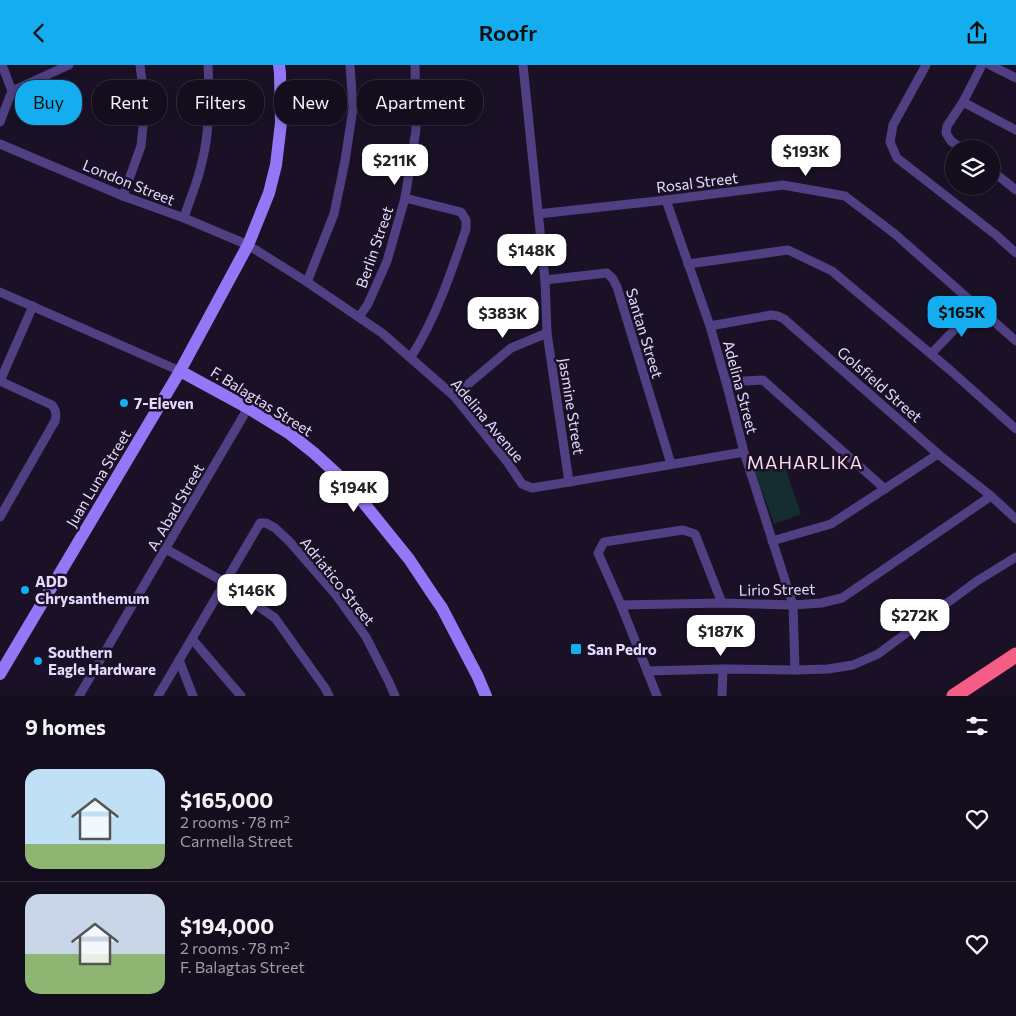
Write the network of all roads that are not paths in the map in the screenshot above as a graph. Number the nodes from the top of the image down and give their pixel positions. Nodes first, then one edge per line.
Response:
1 (2, 65) edge
2 (69, 65) edge
3 (140, 65) edge
4 (208, 65) edge
5 (279, 65) edge
6 (350, 65) edge
7 (415, 65) edge
8 (523, 65) edge
9 (926, 65) edge
10 (982, 65) edge
11 (990, 65) edge
12 (1016, 78) edge
13 (12, 91) junction
14 (963, 102) junction
15 (0, 122) edge
16 (1016, 130) edge
17 (950, 140) edge
18 (0, 144) edge
19 (1000, 177) edge
20 (1016, 190) edge
21 (123, 196) junction
22 (405, 198) junction
23 (666, 200) junction
24 (538, 214) junction
25 (184, 218) junction
26 (248, 245) junction
27 (1016, 253) edge
28 (688, 264) junction
29 (545, 280) junction
30 (307, 282) junction
31 (0, 292) edge
32 (33, 306) junction
33 (977, 306) junction
34 (359, 317) junction
35 (710, 326) junction
36 (547, 333) junction
37 (1016, 341) edge
38 (931, 354) junction
39 (411, 357) junction
40 (180, 371) junction
41 (0, 381) edge
42 (726, 382) junction
43 (454, 396) junction
44 (248, 408) junction
45 (1016, 429) edge
46 (744, 451) junction
47 (938, 454) junction
48 (671, 464) junction
49 (569, 483) junction
50 (884, 489) junction
51 (991, 496) junction
52 (0, 517) edge
53 (1016, 519) edge
54 (772, 541) junction
55 (166, 549) junction
56 (1016, 557) edge
57 (224, 582) junction
58 (722, 603) junction
59 (621, 605) junction
60 (793, 605) junction
61 (192, 639) junction
62 (1016, 655) edge
63 (180, 660) junction
64 (723, 669) junction
65 (795, 670) junction
66 (647, 671) junction
67 (0, 674) edge
68 (79, 696) edge
69 (158, 696) edge
70 (193, 696) edge
71 (241, 696) edge
72 (329, 696) edge
73 (395, 696) edge
74 (486, 696) edge
75 (657, 696) edge
76 (722, 696) edge
77 (954, 696) edge

1 - 13 street
2 - 13 street
3 - 21 street
4 - 25 street
5 - 26 main road, Juan Luna Street
6 - 30 street
7 - 22 street, Berlin Street
8 - 24 street, Jasmine Street
9 - 27 street
10 - 14 street
11 - 12 street
13 - 15 street
14 - 16 street
14 - 17 street
18 - 21 street, London Street
19 - 20 street
21 - 25 street, London Street
22 - 34 street, Berlin Street
22 - 39 street
23 - 24 street, Rosal Street
23 - 28 street, Adelina Street
23 - 33 street, Rosal Street
24 - 29 street, Jasmine Street
25 - 26 street, London Street
26 - 30 street, Adelina Avenue
26 - 40 main road, Juan Luna Street
28 - 35 street, Adelina Street
28 - 38 street
29 - 36 street, Jasmine Street
29 - 48 street, Santan Street
30 - 34 street, Adelina Avenue
31 - 32 street, F. Balagtas Street
32 - 40 street, F. Balagtas Street
32 - 41 street
33 - 37 street, Rosal Street
33 - 38 street
34 - 39 street, Adelina Avenue
35 - 42 street, Adelina Street
35 - 47 street, Golsfield Street
36 - 43 street
36 - 49 street, Jasmine Street
38 - 45 street
39 - 43 street, Adelina Avenue
40 - 44 main road, F. Balagtas Street
40 - 67 main road, Juan Luna Street
41 - 52 street
42 - 46 street, Adelina Street
42 - 50 street
43 - 49 street, Adelina Avenue
44 - 55 street, A. Abad Street
44 - 74 main road, F. Balagtas Street
46 - 48 street, Adelina Avenue
46 - 54 street, Adelina Street
47 - 50 street
47 - 51 street, Golsfield Street
48 - 49 street, Adelina Avenue
50 - 54 street
51 - 53 street, Golsfield Street
51 - 60 street, Lirio Street
54 - 60 street, Adelina Street
55 - 57 street
55 - 68 street, A. Abad Street
56 - 65 street
57 - 61 street
57 - 72 street
57 - 73 street, Adriatico Street
58 - 59 street, Lirio Street
58 - 59 street
58 - 60 street, Lirio Street
59 - 66 street
60 - 65 street, Adelina Street
61 - 63 street
61 - 71 street
62 - 77 highway
63 - 69 street
63 - 70 street
64 - 65 street
64 - 66 street
64 - 76 street
66 - 75 street

